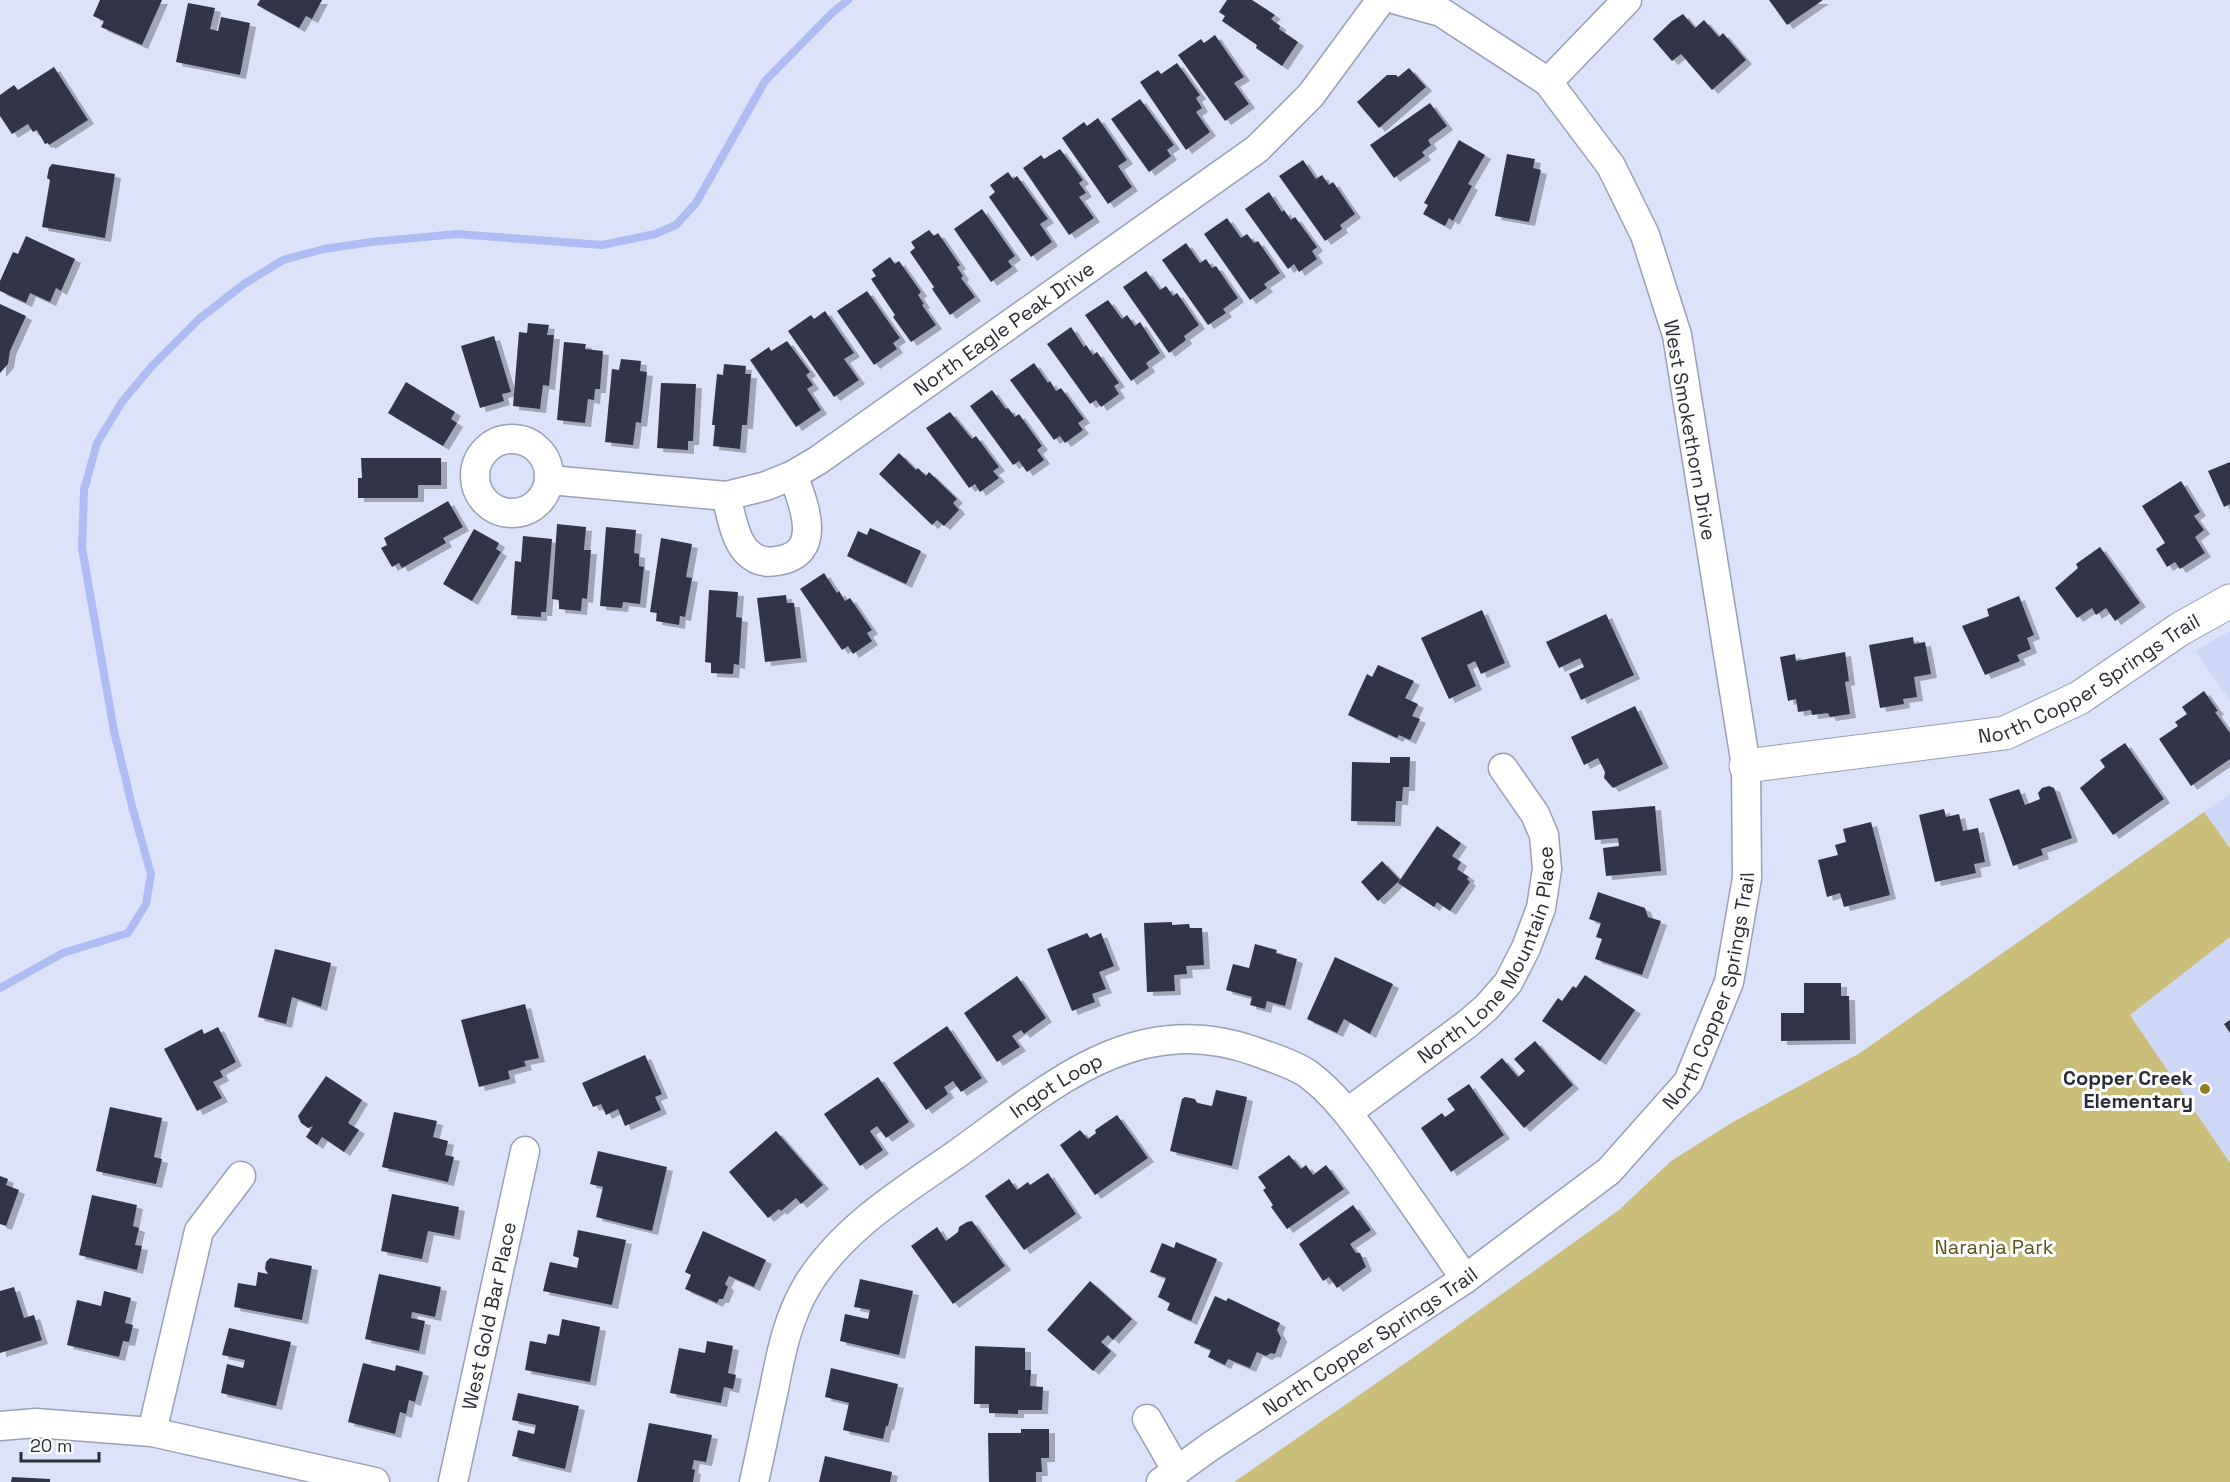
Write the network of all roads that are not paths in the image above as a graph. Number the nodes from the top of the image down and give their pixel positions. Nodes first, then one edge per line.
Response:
1 (1381, 0) edge
2 (1396, 0) edge
3 (1627, 0) edge
4 (1548, 82) junction
5 (793, 475) junction
6 (550, 480) dead end
7 (726, 496) junction
8 (2230, 601) edge
9 (1746, 766) junction
10 (1503, 768) dead end
11 (1348, 1112) junction
12 (525, 1151) dead end
13 (241, 1176) dead end
14 (1465, 1279) junction
15 (1147, 1419) dead end
16 (0, 1426) edge
17 (152, 1432) junction
18 (1169, 1476) edge
19 (375, 1482) edge
20 (453, 1482) edge
21 (754, 1482) edge

1 - 5 street, North Eagle Peak Drive
2 - 4 street, West Smokethorn Drive
3 - 4 street
4 - 9 street, West Smokethorn Drive
5 - 7 street, North Eagle Peak Drive
5 - 7 street
6 - 7 street, North Eagle Peak Drive
8 - 9 street, North Copper Springs Trail
9 - 14 street, North Copper Springs Trail
10 - 11 street, North Lone Mountain Place
11 - 14 street, Ingot Loop
11 - 21 street, Ingot Loop
12 - 20 street, West Gold Bar Place
13 - 17 street
14 - 18 street, North Copper Springs Trail
15 - 18 street
16 - 17 street
17 - 19 street

